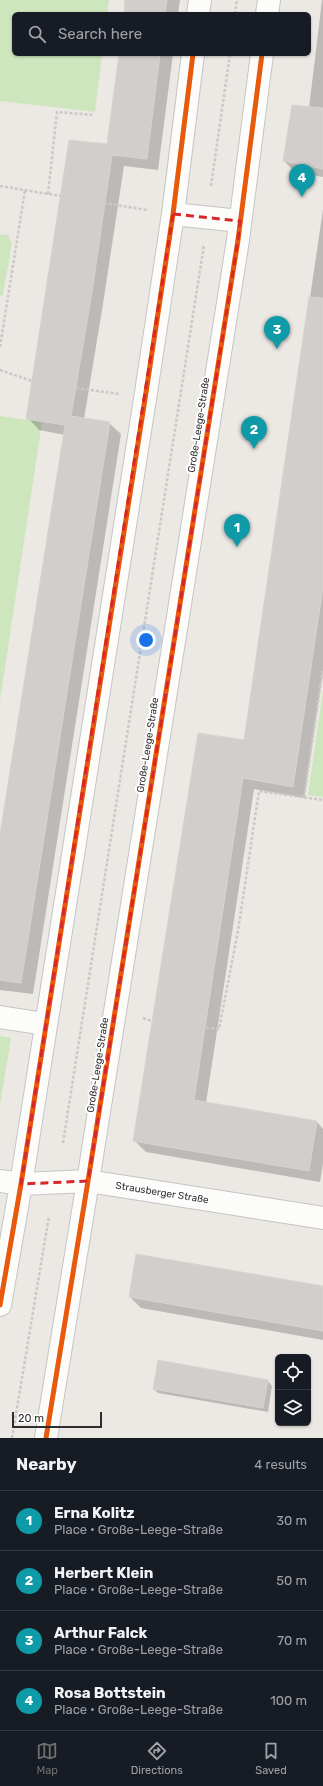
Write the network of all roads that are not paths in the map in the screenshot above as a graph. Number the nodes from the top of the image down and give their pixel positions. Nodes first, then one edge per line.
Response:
1 (200, 0) edge
2 (269, 0) edge
3 (198, 12) edge
4 (267, 12) edge
5 (193, 56) edge
6 (262, 56) edge
7 (163, 212) junction
8 (240, 221) junction
9 (0, 1018) edge
10 (45, 1024) junction
11 (88, 1181) junction
12 (10, 1182) edge
13 (323, 1218) edge
14 (0, 1305) edge
15 (46, 1438) edge

1 - 3 street
2 - 4 street
5 - 7 street
6 - 8 street, Große-Leege-Straße
7 - 8 street
7 - 10 street
8 - 11 street, Große-Leege-Straße
9 - 10 street
10 - 12 street
11 - 12 street, Strausberger Straße
11 - 13 street, Strausberger Straße
11 - 15 street, Große-Leege-Straße
12 - 14 street

